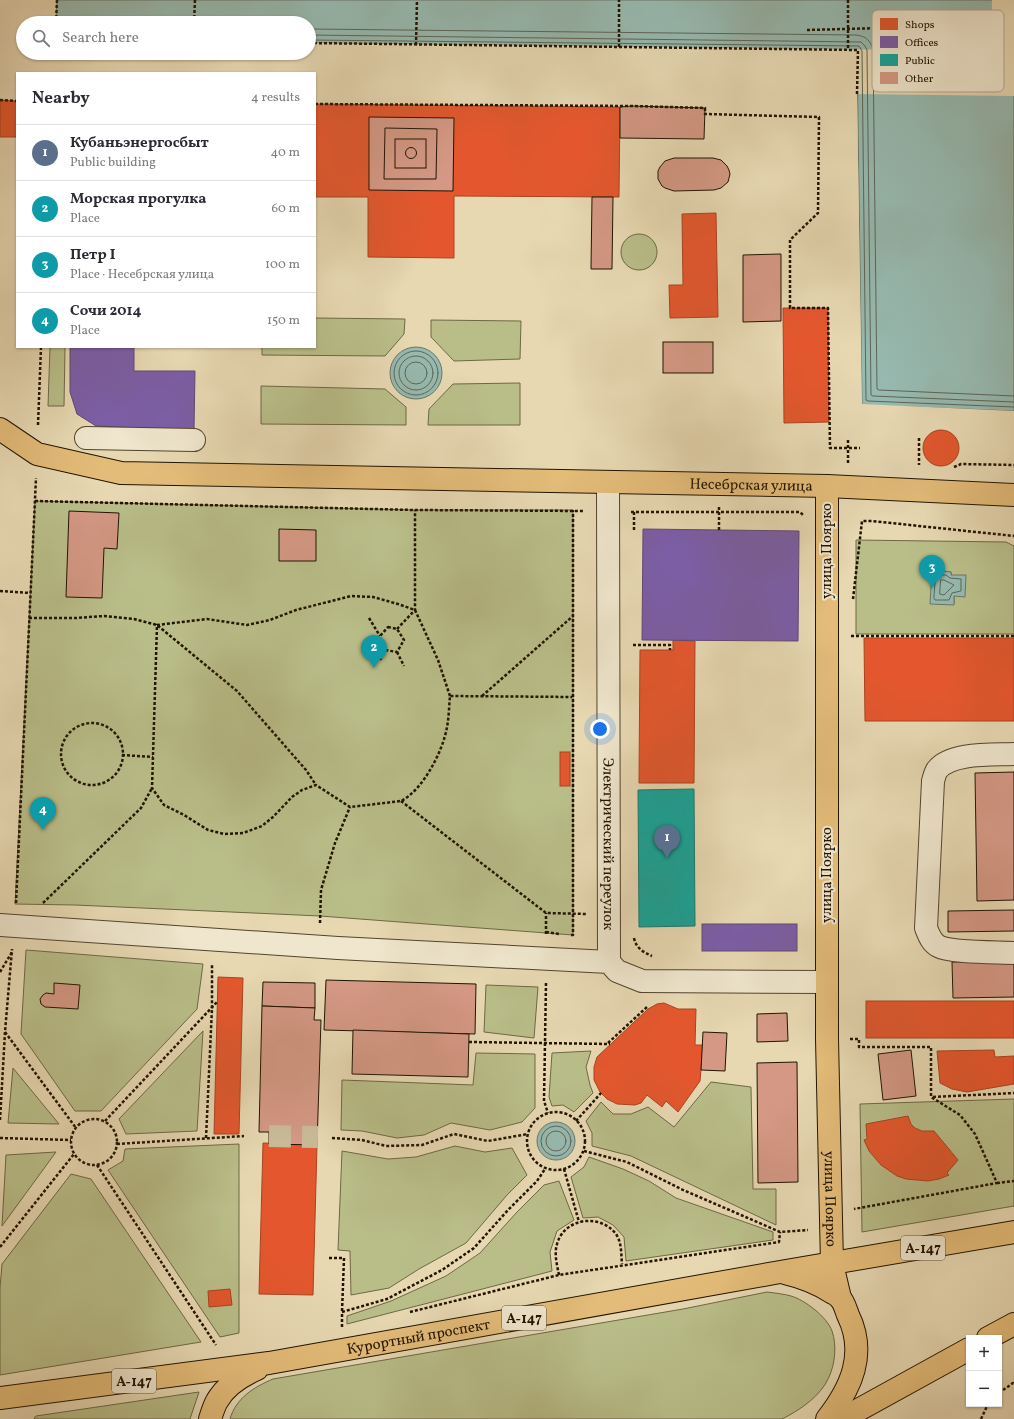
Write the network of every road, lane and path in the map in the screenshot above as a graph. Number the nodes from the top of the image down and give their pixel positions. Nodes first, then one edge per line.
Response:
1 (57, 0) edge
2 (195, 0) edge
3 (417, 0) edge
4 (619, 0) edge
5 (848, 0) edge
6 (56, 16) edge
7 (194, 16) edge
8 (872, 28) edge
9 (848, 29) junction
10 (807, 30) dead end
11 (316, 43) edge
12 (416, 45) junction
13 (619, 47) junction
14 (848, 50) junction
15 (857, 94) dead end
16 (0, 100) edge
17 (16, 101) edge
18 (316, 104) edge
19 (41, 348) edge
20 (0, 429) edge
21 (86, 438) dead end
22 (848, 438) dead end
23 (919, 438) dead end
24 (194, 440) dead end
25 (848, 448) junction
26 (860, 448) dead end
27 (37, 454) junction
28 (848, 464) dead end
29 (919, 465) dead end
30 (608, 482) junction
31 (827, 486) junction
32 (1014, 495) edge
33 (35, 501) junction
34 (415, 510) junction
35 (573, 510) junction
36 (608, 512) junction
37 (634, 512) junction
38 (804, 517) dead end
39 (862, 522) dead end
40 (634, 536) dead end
41 (1014, 536) edge
42 (0, 591) edge
43 (30, 593) junction
44 (415, 610) junction
45 (573, 616) junction
46 (29, 618) junction
47 (369, 618) dead end
48 (156, 625) junction
49 (397, 628) junction
50 (380, 636) junction
51 (848, 636) dead end
52 (1014, 636) edge
53 (633, 637) dead end
54 (385, 650) junction
55 (670, 650) dead end
56 (397, 652) junction
57 (380, 660) dead end
58 (404, 666) dead end
59 (450, 696) junction
60 (482, 696) junction
61 (572, 697) junction
62 (1014, 754) edge
63 (122, 755) junction
64 (153, 757) junction
65 (316, 785) junction
66 (152, 788) junction
67 (401, 801) junction
68 (350, 807) junction
69 (22, 904) dead end
70 (42, 904) dead end
71 (7, 926) edge
72 (573, 935) dead end
73 (634, 937) dead end
74 (318, 946) junction
75 (12, 952) junction
76 (1014, 953) edge
77 (659, 959) dead end
78 (546, 960) junction
79 (608, 962) junction
80 (212, 964) dead end
81 (0, 972) edge
82 (826, 982) junction
83 (217, 1002) dead end
84 (649, 1004) dead end
85 (212, 1008) junction
86 (5, 1032) junction
87 (827, 1039) junction
88 (469, 1042) dead end
89 (544, 1044) junction
90 (601, 1093) dead end
91 (1014, 1094) edge
92 (931, 1097) junction
93 (548, 1113) junction
94 (0, 1120) edge
95 (576, 1120) junction
96 (105, 1121) junction
97 (76, 1128) junction
98 (528, 1134) junction
99 (244, 1136) dead end
100 (0, 1138) edge
101 (206, 1138) junction
102 (332, 1138) dead end
103 (71, 1140) junction
104 (117, 1144) junction
105 (584, 1151) junction
106 (74, 1154) junction
107 (97, 1165) junction
108 (545, 1169) junction
109 (564, 1170) junction
110 (1014, 1181) edge
111 (996, 1183) junction
112 (853, 1209) dead end
113 (579, 1222) junction
114 (1014, 1232) edge
115 (0, 1247) edge
116 (329, 1258) dead end
117 (622, 1264) junction
118 (832, 1264) junction
119 (780, 1272) junction
120 (559, 1275) junction
121 (840, 1298) junction
122 (342, 1312) junction
123 (404, 1313) dead end
124 (1014, 1324) edge
125 (342, 1329) dead end
126 (994, 1335) edge
127 (218, 1349) dead end
128 (966, 1351) edge
129 (269, 1363) junction
130 (1014, 1384) edge
131 (1002, 1391) edge
132 (0, 1398) edge
133 (987, 1407) edge
134 (210, 1419) edge
135 (827, 1419) edge
136 (842, 1419) edge
137 (981, 1419) edge

1 - 6 path
2 - 7 path
3 - 12 path
4 - 13 path
5 - 9 path
8 - 9 path
9 - 10 path
9 - 14 path
11 - 12 path
12 - 13 path
13 - 14 path
14 - 15 path
16 - 17 path
18 - 25 path
19 - 27 path
20 - 27 main road
21 - 24 street
22 - 25 path
23 - 29 path
25 - 26 path
25 - 28 path
27 - 30 main road, Несебрская улица
27 - 33 path
30 - 31 main road, Несебрская улица
30 - 36 street, Электрический переулок
31 - 32 main road, Несебрская улица
31 - 82 main road, улица Поярко
33 - 34 path
33 - 43 path
34 - 35 path
34 - 44 path
35 - 36 path
35 - 45 path
36 - 37 path
36 - 79 street, Электрический переулок
37 - 38 path
37 - 40 path
39 - 41 path
42 - 43 path
43 - 46 path
44 - 48 path
44 - 49 path
44 - 59 path
45 - 60 path
45 - 61 path
46 - 48 path
46 - 69 path
47 - 50 path
48 - 64 path
48 - 65 path
49 - 50 path
49 - 56 path
50 - 54 path
51 - 52 path
53 - 55 path
54 - 56 path
54 - 57 path
56 - 58 path
59 - 60 path
59 - 67 path
60 - 61 path
61 - 72 path
62 - 76 street
63 - 63 path
63 - 64 path
64 - 66 path
65 - 66 path
65 - 68 path
66 - 70 path
67 - 68 path
67 - 78 path
68 - 74 path
71 - 74 street
71 - 75 path
73 - 77 path
74 - 78 street
75 - 81 path
75 - 86 path
78 - 79 street
78 - 89 path
79 - 82 street
80 - 85 path
82 - 87 main road, улица Поярко
83 - 85 path
84 - 89 path
85 - 96 path
85 - 101 path
86 - 94 path
86 - 97 path
87 - 92 path
87 - 118 main road, улица Поярко
88 - 89 path
89 - 93 path
90 - 95 path
91 - 92 path
92 - 111 path
93 - 95 path
93 - 98 path
95 - 105 path
96 - 97 path
96 - 104 path
97 - 103 path
98 - 102 path
98 - 108 path
99 - 101 path
100 - 103 path
101 - 104 path
103 - 106 path
104 - 107 path
105 - 109 path
105 - 117 path
106 - 107 path
106 - 115 path
107 - 127 path
108 - 109 path
108 - 122 path
109 - 113 path
110 - 111 path
111 - 112 path
113 - 117 path
113 - 120 path
114 - 118 main road, Курортный проспект / А-147
116 - 122 path
117 - 120 path
118 - 119 main road, Курортный проспект / А-147
118 - 121 main road, А-147
119 - 121 main road, Курортный проспект / А-147
119 - 129 main road, Курортный проспект / А-147
120 - 123 path
121 - 135 main road, Курортный проспект / А-147
122 - 125 path
124 - 126 main road
128 - 136 main road
129 - 132 main road, Курортный проспект / А-147
129 - 134 main road, Курортный проспект / А-147
130 - 131 path
133 - 137 path

